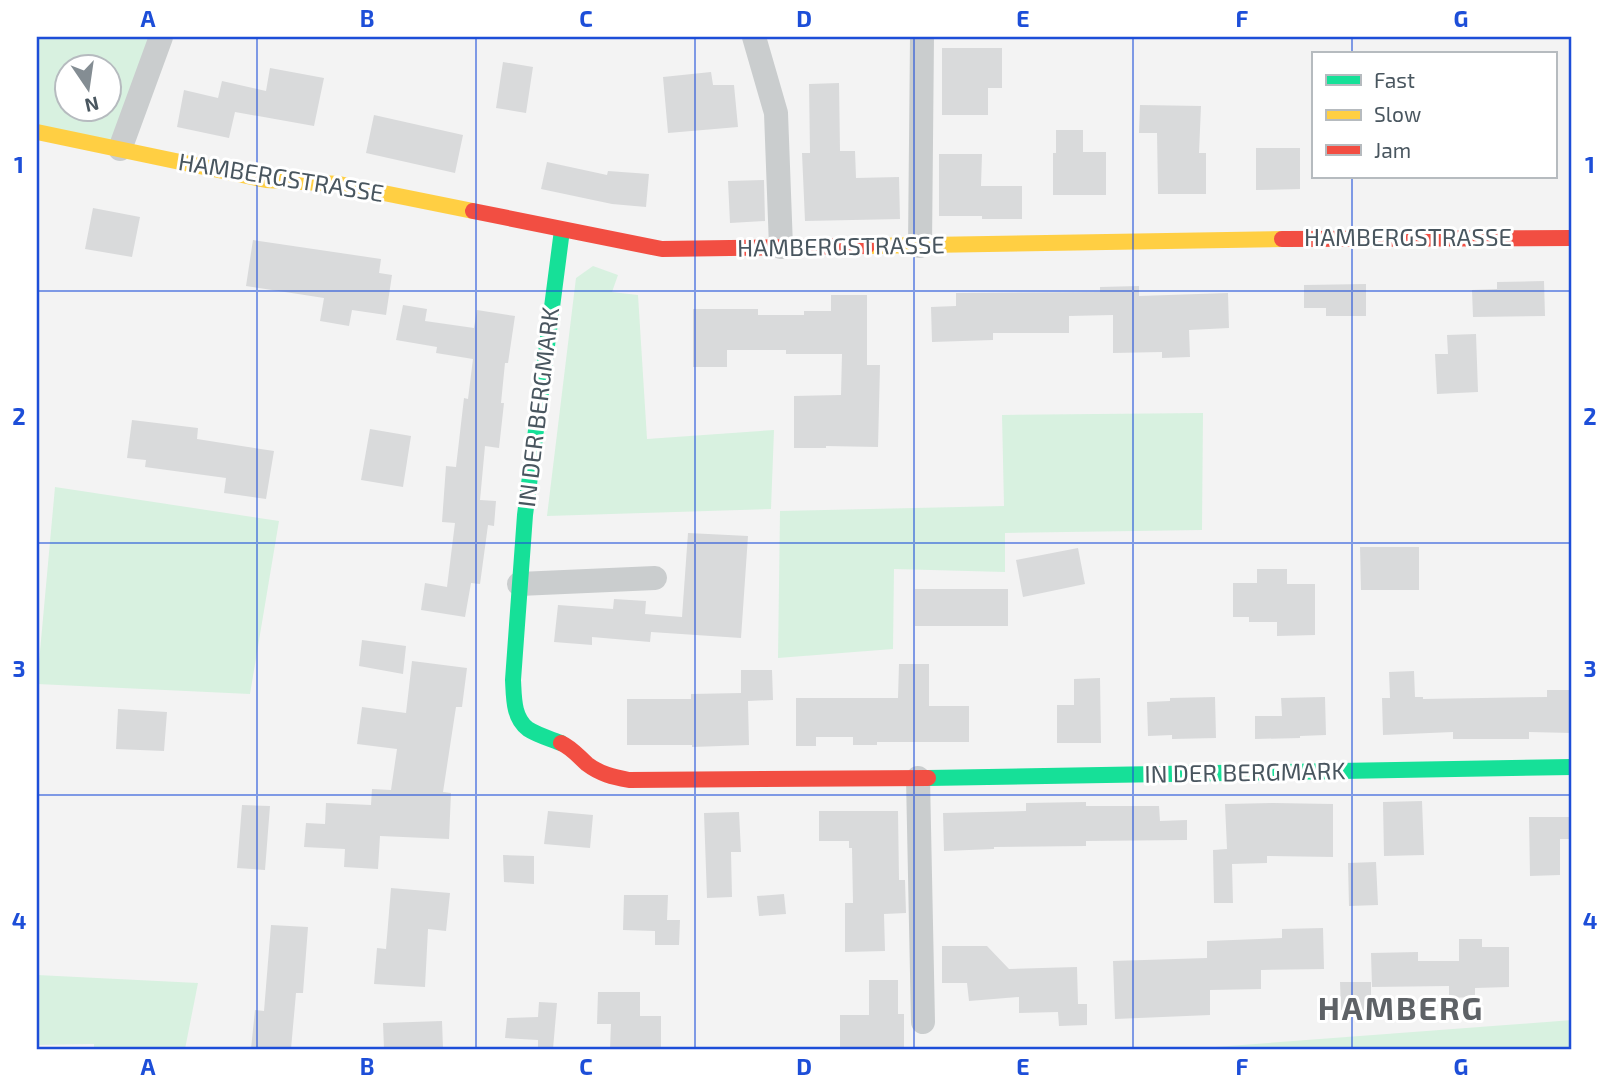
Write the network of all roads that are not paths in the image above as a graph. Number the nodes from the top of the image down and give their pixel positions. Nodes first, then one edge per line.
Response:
1 (161, 37) edge
2 (754, 37) edge
3 (922, 37) edge
4 (37, 132) edge
5 (120, 149) junction
6 (562, 230) junction
7 (1572, 238) edge
8 (920, 246) junction
9 (781, 247) junction
10 (655, 578) dead end
11 (519, 584) junction
12 (1572, 767) edge
13 (918, 778) junction
14 (923, 1022) dead end

1 - 5 street
2 - 9 street
3 - 8 street
4 - 5 street, HAMBERGSTRASSE
5 - 6 street, HAMBERGSTRASSE
6 - 9 street, HAMBERGSTRASSE
6 - 11 street, IN DER BERGMARK
7 - 8 street, HAMBERGSTRASSE
8 - 9 street, HAMBERGSTRASSE
10 - 11 street
11 - 13 street, IN DER BERGMARK
12 - 13 street, IN DER BERGMARK
13 - 14 street

